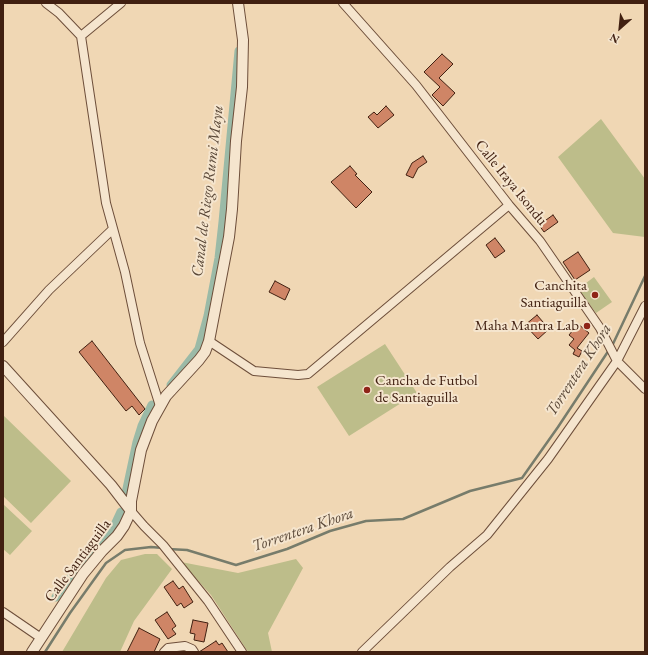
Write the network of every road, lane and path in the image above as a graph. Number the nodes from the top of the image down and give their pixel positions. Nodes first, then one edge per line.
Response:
1 (46, 3) edge
2 (121, 3) edge
3 (238, 3) edge
4 (343, 3) edge
5 (81, 36) junction
6 (509, 205) junction
7 (113, 229) junction
8 (645, 306) edge
9 (209, 341) junction
10 (3, 342) edge
11 (617, 361) junction
12 (3, 366) edge
13 (645, 389) edge
14 (160, 406) junction
15 (131, 511) junction
16 (5, 616) edge
17 (41, 638) junction
18 (32, 652) edge
19 (164, 652) edge
20 (194, 652) edge
21 (242, 652) edge
22 (362, 652) edge

1 - 5 street
2 - 5 street
3 - 9 street, Calle Santiaguilla
4 - 6 street, Calle Iraya Isondu
5 - 7 street
6 - 9 street
6 - 11 street, Calle Iraya Isondu
7 - 10 street
7 - 14 street
8 - 11 street
9 - 14 street, Calle Santiaguilla
11 - 13 street, Calle Iraya Isondu
11 - 22 street
12 - 15 street
14 - 15 street, Calle Santiaguilla
15 - 17 street, Calle Santiaguilla
15 - 21 street
16 - 17 street
17 - 18 street, Calle Santiaguilla
19 - 20 street

